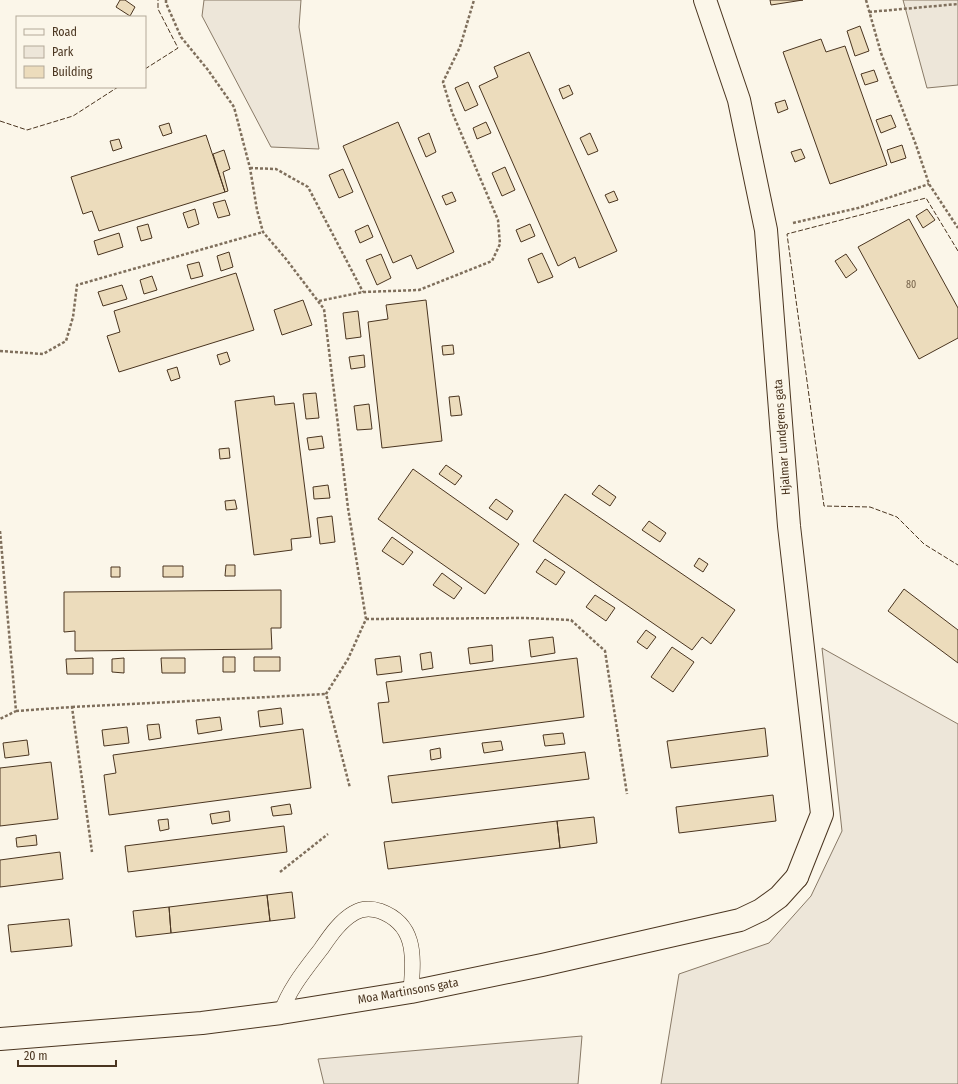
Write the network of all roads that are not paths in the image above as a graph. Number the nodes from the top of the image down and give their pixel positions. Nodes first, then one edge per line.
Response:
1 (705, 0) edge
2 (797, 877) joint
3 (411, 992) junction
4 (281, 1013) junction
5 (0, 1039) edge

1 - 2 street, Hjalmar Lundgrens gata
2 - 3 street, Moa Martinsons gata
3 - 4 street, Moa Martinsons gata
3 - 4 lane
4 - 5 street, Moa Martinsons gata

